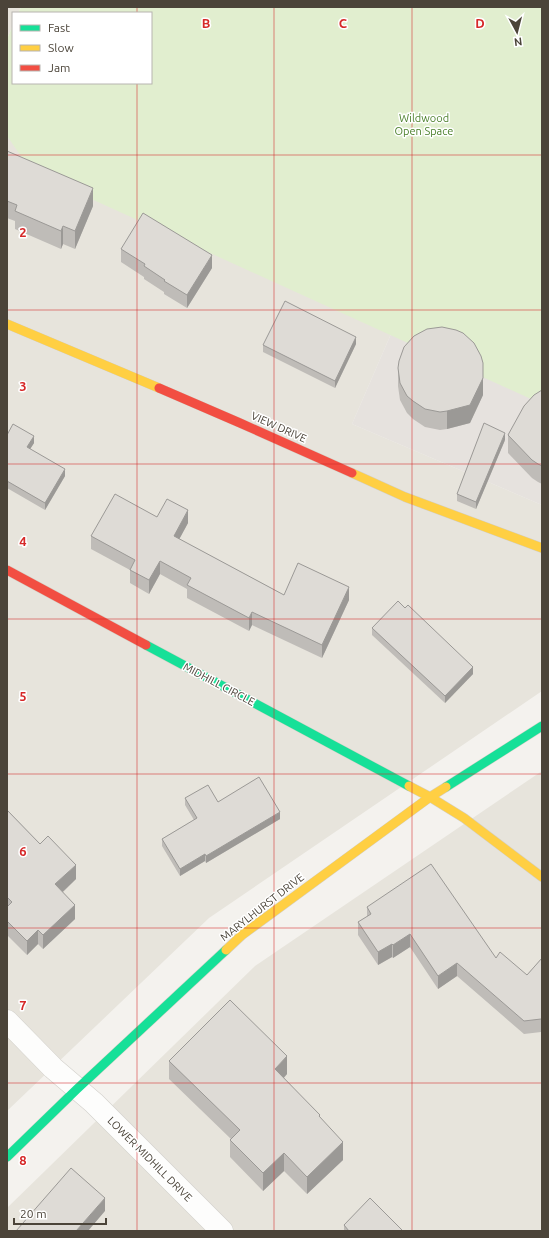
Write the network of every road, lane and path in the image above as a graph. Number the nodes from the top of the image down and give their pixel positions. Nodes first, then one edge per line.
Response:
1 (7, 324) edge
2 (542, 548) edge
3 (7, 570) edge
4 (542, 726) edge
5 (430, 797) junction
6 (542, 877) edge
7 (7, 1021) edge
8 (77, 1089) junction
9 (7, 1157) edge
10 (222, 1231) edge

1 - 2 street, VIEW DRIVE
3 - 5 street, MIDHILL CIRCLE
4 - 5 street, MARYLHURST DRIVE
5 - 6 street, MIDHILL CIRCLE
5 - 8 street, MARYLHURST DRIVE
7 - 8 street
8 - 9 street, MARYLHURST DRIVE
8 - 10 street, LOWER MIDHILL DRIVE

